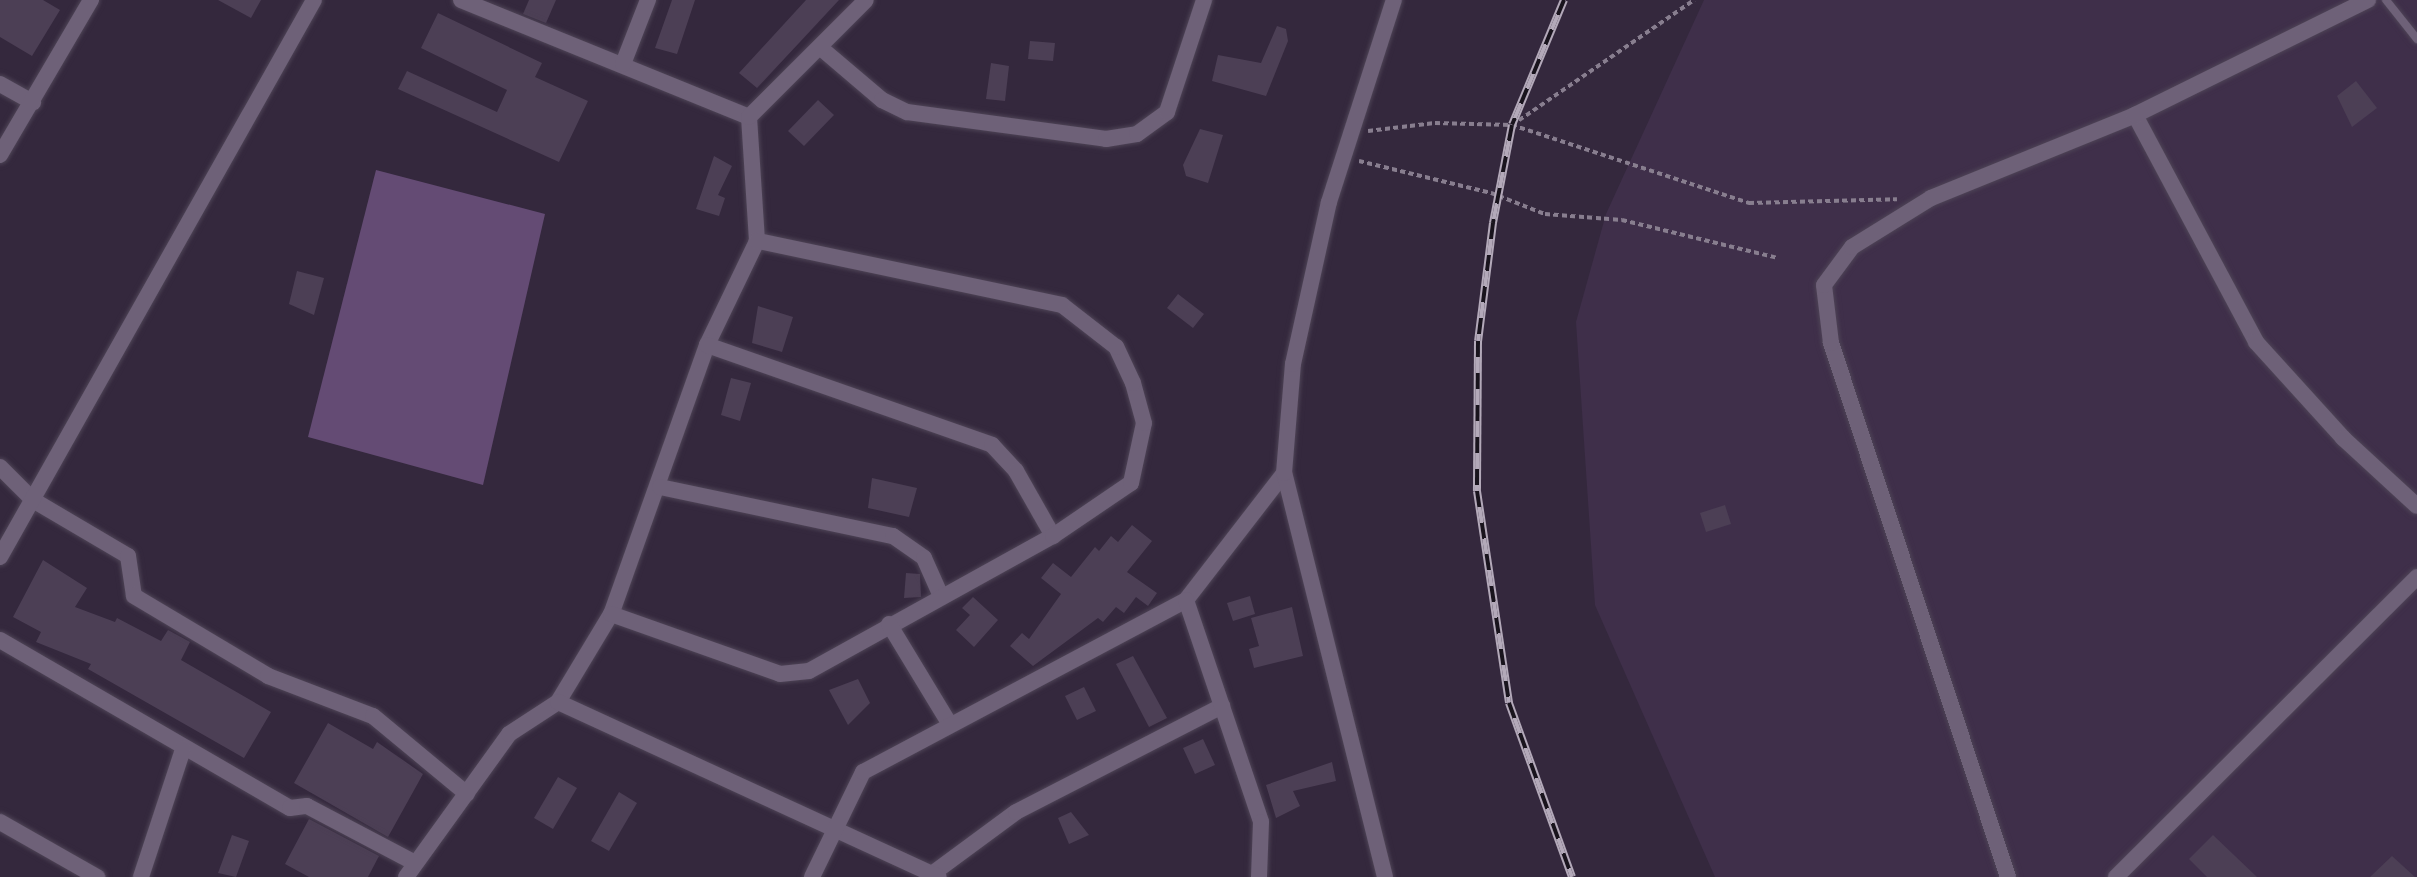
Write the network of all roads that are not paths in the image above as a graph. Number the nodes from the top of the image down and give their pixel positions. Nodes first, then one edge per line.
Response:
1 (314, 0) edge
2 (461, 0) edge
3 (648, 0) edge
4 (866, 0) edge
5 (1204, 0) edge
6 (1394, 0) edge
7 (2368, 0) edge
8 (2386, 0) edge
9 (87, 1) edge
10 (498, 6) edge
11 (2417, 39) edge
12 (822, 49) junction
13 (624, 64) junction
14 (0, 84) edge
15 (33, 102) junction
16 (2135, 115) junction
17 (749, 117) junction
18 (0, 155) edge
19 (757, 241) junction
20 (707, 345) junction
21 (0, 467) edge
22 (1284, 473) junction
23 (660, 487) junction
24 (33, 500) junction
25 (2417, 506) edge
26 (1053, 536) junction
27 (0, 557) edge
28 (2417, 577) edge
29 (940, 594) junction
30 (1186, 600) junction
31 (611, 614) junction
32 (888, 624) junction
33 (0, 640) edge
34 (558, 702) junction
35 (1222, 706) junction
36 (949, 723) junction
37 (183, 749) junction
38 (467, 794) junction
39 (0, 822) edge
40 (833, 829) junction
41 (410, 870) edge
42 (936, 875) edge
43 (97, 877) edge
44 (141, 877) edge
45 (813, 877) edge
46 (1259, 877) edge
47 (1385, 877) edge
48 (2008, 877) edge
49 (2116, 877) edge

1 - 24 street
2 - 10 street
3 - 13 street
4 - 12 street
5 - 12 street
6 - 22 street
7 - 16 street
8 - 11 lane
9 - 15 street
10 - 13 street
12 - 17 street
13 - 17 street
14 - 15 street
15 - 18 street
16 - 25 street
16 - 48 street
17 - 19 street
19 - 20 street
19 - 26 street
20 - 23 street
20 - 26 street
21 - 24 street
22 - 30 street
22 - 47 street
23 - 29 street
23 - 31 street
24 - 27 street
24 - 38 street
26 - 29 street
28 - 49 street
29 - 32 street
30 - 35 street
30 - 36 street
31 - 32 street
31 - 34 street
32 - 36 street
33 - 37 street
34 - 38 street
34 - 40 street
35 - 42 street
35 - 46 street
36 - 40 street
37 - 41 street
37 - 44 street
38 - 41 street
39 - 43 street
40 - 42 street
40 - 45 street

